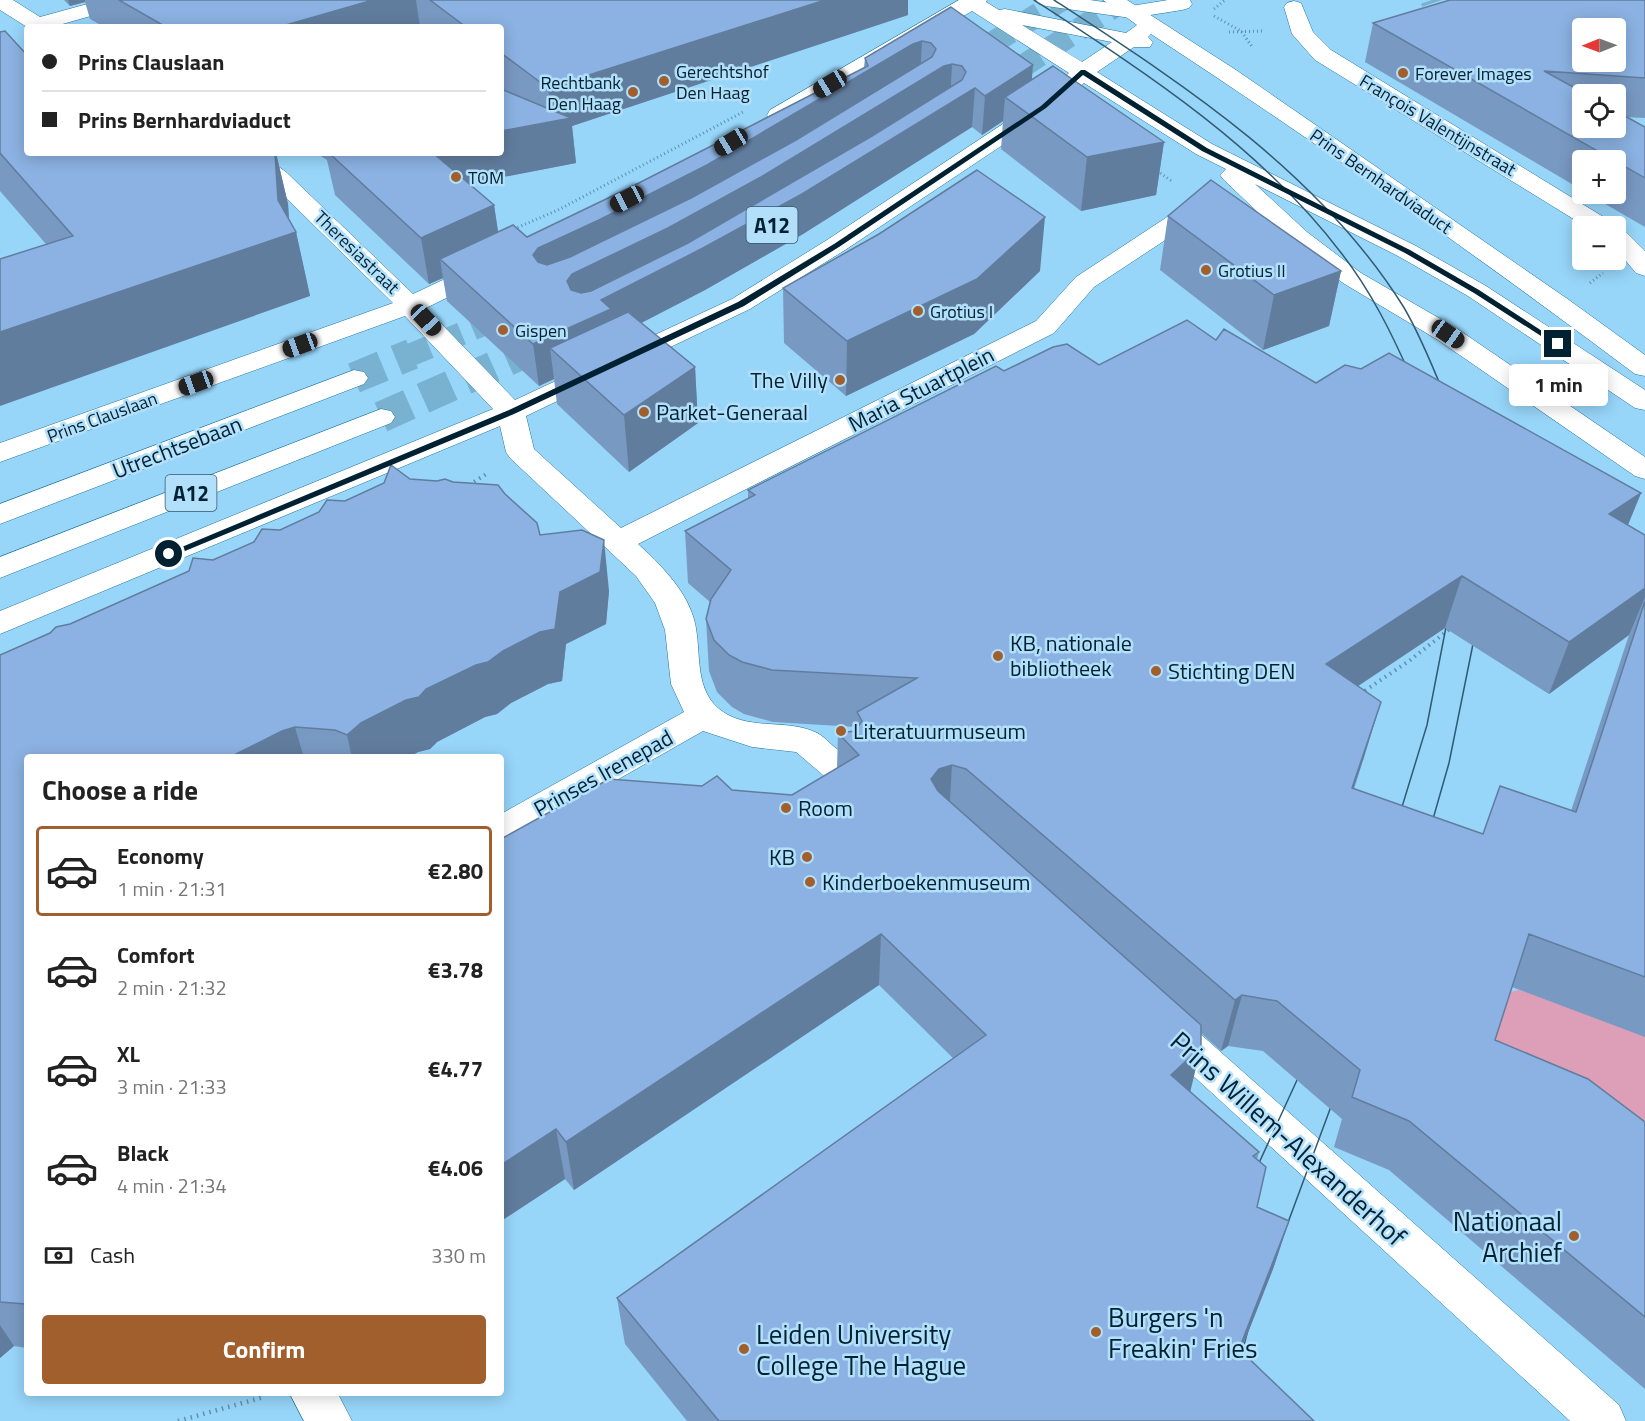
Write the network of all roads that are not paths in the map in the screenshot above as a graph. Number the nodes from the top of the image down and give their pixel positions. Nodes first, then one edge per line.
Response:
1 (126, 0) edge
2 (1046, 0) edge
3 (1113, 0) edge
4 (0, 1) edge
5 (1185, 2) edge
6 (977, 4) edge
7 (1294, 7) dead end
8 (1131, 12) junction
9 (36, 24) edge
10 (46, 24) edge
11 (1151, 25) junction
12 (1130, 39) junction
13 (1194, 53) junction
14 (1083, 72) junction
15 (755, 116) road end
16 (1204, 149) junction
17 (248, 156) edge
18 (1204, 204) edge
19 (1586, 216) edge
20 (1626, 245) edge
21 (503, 262) edge
22 (1645, 268) edge
23 (411, 305) junction
24 (1560, 305) junction
25 (1645, 342) edge
26 (1645, 368) edge
27 (354, 378) tunnel mouth
28 (1645, 402) edge
29 (512, 412) junction
30 (381, 417) tunnel mouth
31 (0, 453) edge
32 (1645, 470) edge
33 (0, 515) edge
34 (617, 542) junction
35 (0, 568) edge
36 (0, 623) edge
37 (705, 715) junction
38 (842, 772) edge
39 (504, 828) edge
40 (1138, 1002) edge
41 (314, 1396) edge
42 (329, 1421) edge
43 (1603, 1421) edge

1 - 10 street
2 - 8 street
3 - 8 street, Prins Bernhardviaduct
4 - 9 street
5 - 8 street
5 - 11 street
6 - 12 street
6 - 14 street, Prins Bernhardviaduct
6 - 15 street
7 - 19 street, François Valentijnstraat
8 - 11 street, Prins Bernhardviaduct
11 - 12 street
11 - 13 street, Prins Bernhardviaduct
12 - 13 street
12 - 14 street
13 - 24 street, Prins Bernhardviaduct
14 - 16 street, Prins Bernhardviaduct
14 - 29 street
16 - 28 street, Prins Bernhardviaduct
16 - 32 street
17 - 23 street, Theresiastraat
18 - 34 street, Maria Stuartplein
20 - 22 street
21 - 23 street, Prins Clauslaan
23 - 29 street, Theresiastraat
23 - 31 street, Prins Clauslaan
24 - 25 street
24 - 26 street, Prins Bernhardviaduct
27 - 33 street, Utrechtsebaan / A12
29 - 34 street
29 - 36 street
30 - 35 street, Utrechtsebaan / A12
34 - 37 street
37 - 38 street
37 - 39 street, Prinses Irenepad
40 - 43 street, Prins Willem-Alexanderhof
41 - 42 street

